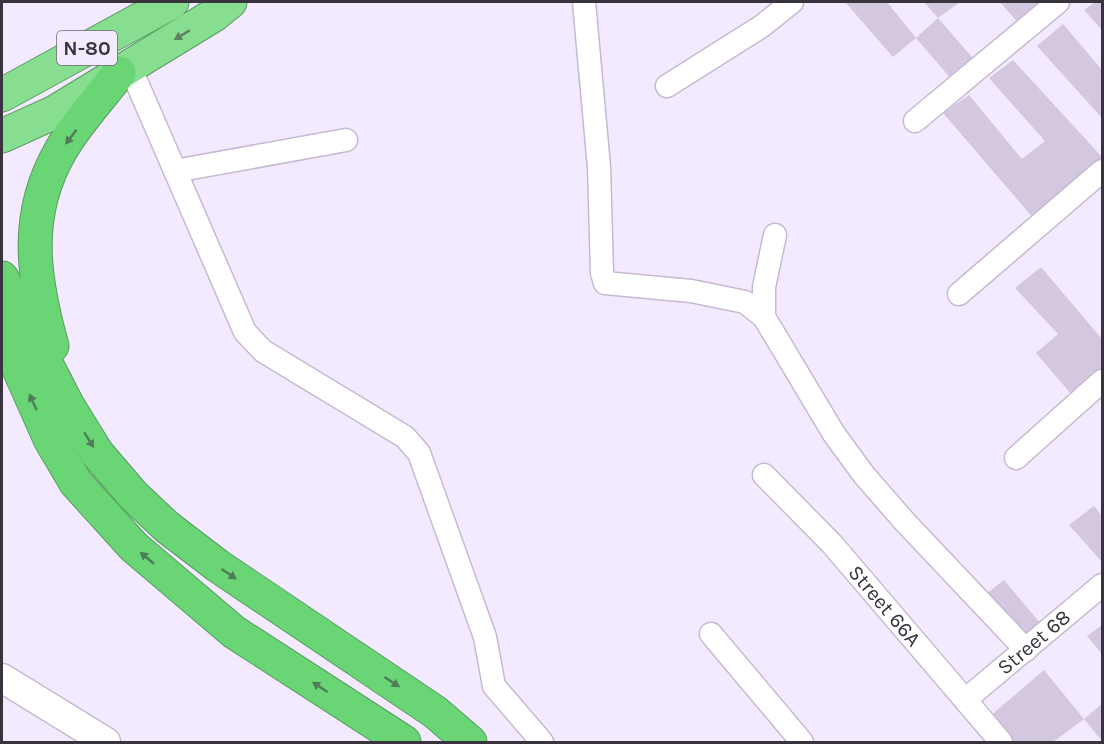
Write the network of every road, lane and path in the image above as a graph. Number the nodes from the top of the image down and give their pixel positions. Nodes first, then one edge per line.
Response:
1 (172, 2) edge
2 (230, 2) edge
3 (584, 2) edge
4 (792, 2) edge
5 (1058, 2) edge
6 (124, 70) junction
7 (667, 86) dead end
8 (2, 95) edge
9 (915, 121) dead end
10 (2, 136) edge
11 (346, 140) dead end
12 (175, 171) junction
13 (1102, 171) edge
14 (775, 235) dead end
15 (2, 278) edge
16 (959, 294) dead end
17 (764, 317) junction
18 (2, 331) edge
19 (1102, 381) edge
20 (68, 406) junction
21 (1016, 458) dead end
22 (764, 475) dead end
23 (1102, 585) edge
24 (711, 634) dead end
25 (1026, 650) junction
26 (2, 678) edge
27 (965, 700) junction
28 (106, 742) edge
29 (404, 742) edge
30 (470, 742) edge
31 (542, 742) edge
32 (802, 742) edge
33 (1001, 742) edge

1 - 8 highway, N-80
2 -> 6 highway, N-80
3 - 17 street
4 - 7 street
5 - 9 street
6 - 10 highway, N-80
6 - 12 street
6 -> 20 highway
11 - 12 street
12 - 31 street
13 - 16 street
14 - 17 street
15 - 20 highway
17 - 25 street
29 -> 18 highway
19 - 21 street
20 -> 30 highway
22 - 27 street, Street 66A
23 - 25 street, Street 68
24 - 32 street
25 - 27 street, Street 68
26 - 28 street
27 - 33 street, Street 66A

